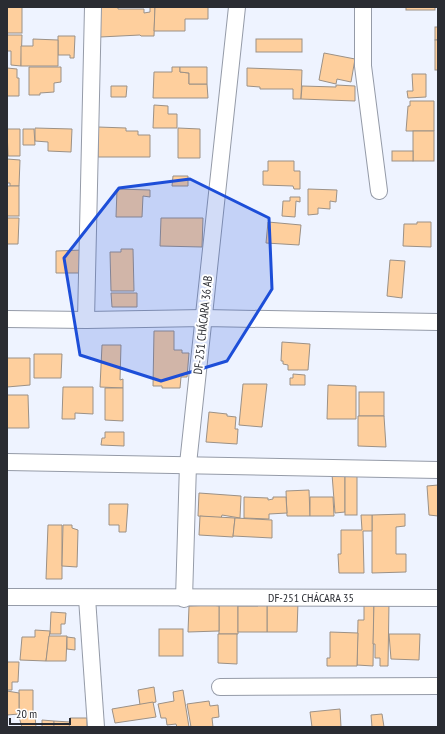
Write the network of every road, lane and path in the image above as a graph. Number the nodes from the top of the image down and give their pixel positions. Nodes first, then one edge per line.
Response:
1 (93, 7) edge
2 (237, 7) edge
3 (364, 7) edge
4 (379, 191) dead end
5 (204, 318) junction
6 (7, 319) edge
7 (86, 320) junction
8 (438, 322) edge
9 (7, 462) edge
10 (188, 464) junction
11 (438, 470) edge
12 (7, 597) edge
13 (87, 598) junction
14 (184, 598) junction
15 (438, 598) edge
16 (438, 686) edge
17 (220, 687) dead end
18 (96, 727) edge

1 - 7 street
2 - 5 street, DF-251 CHÁCARA 36 AB
3 - 4 street
5 - 7 street
5 - 8 street
5 - 10 street, DF-251 CHÁCARA 36 AB
6 - 7 street
9 - 10 street
10 - 11 street
10 - 14 street, DF-251 CHÁCARA 36 AB
12 - 13 street, DF-251 CHÁCARA 35
13 - 14 street, DF-251 CHÁCARA 35
13 - 18 street
14 - 15 street, DF-251 CHÁCARA 35
16 - 17 street

